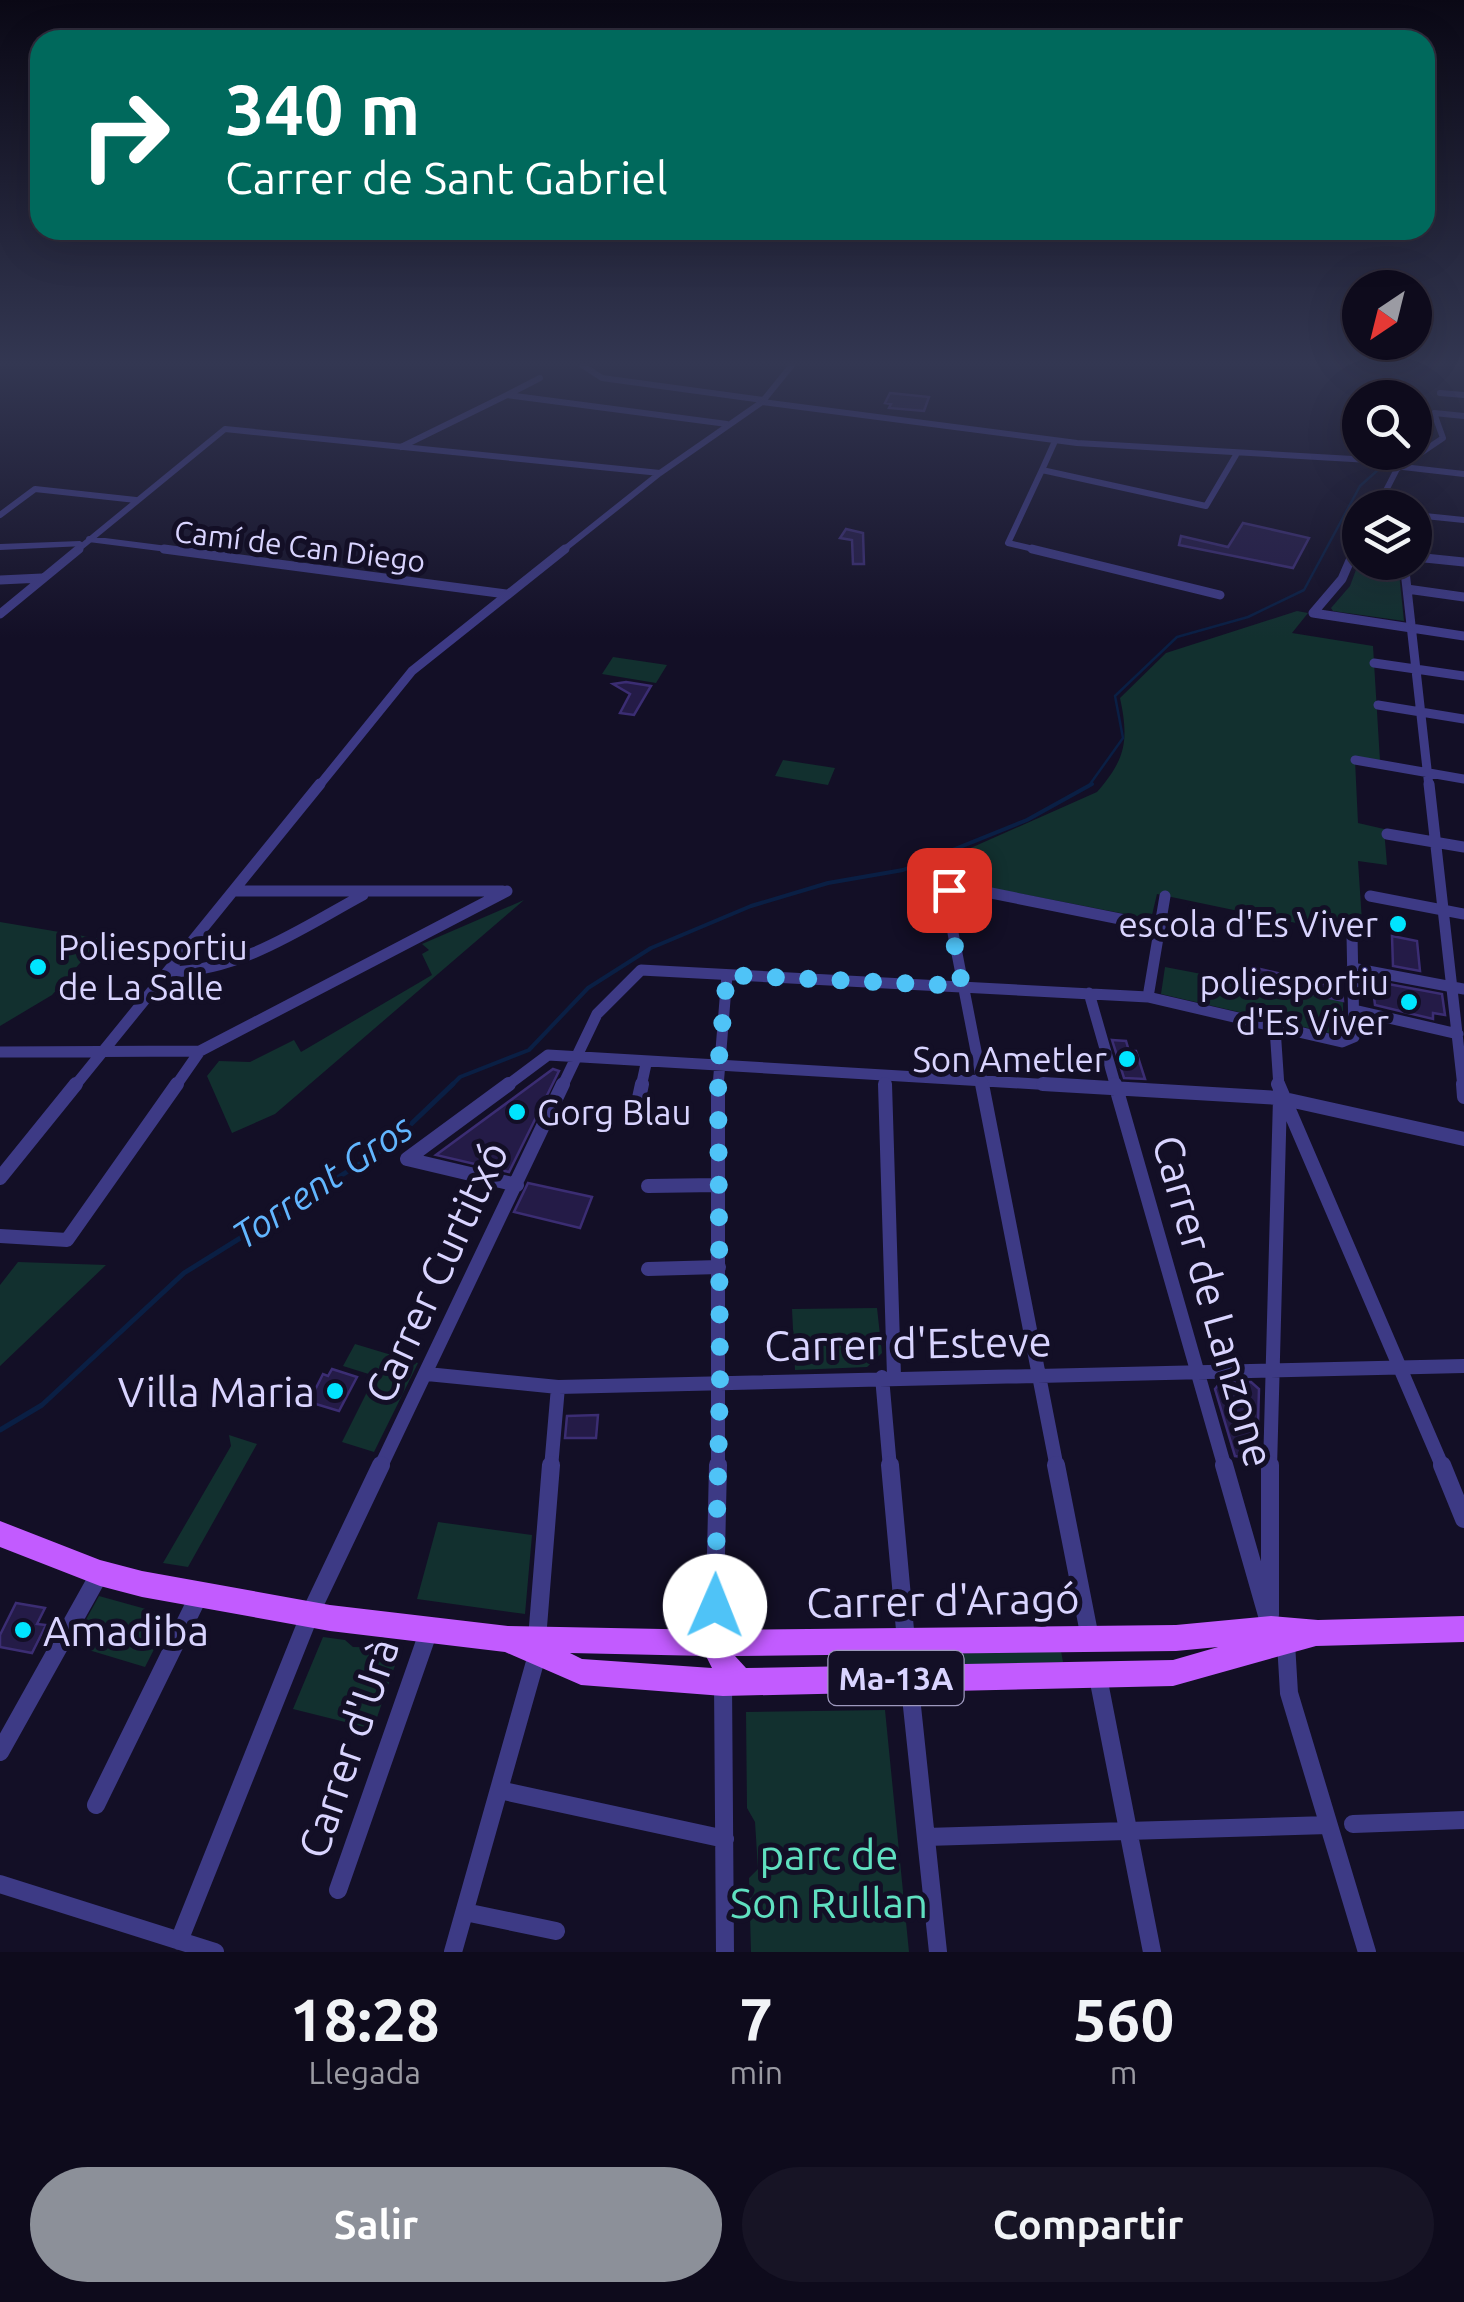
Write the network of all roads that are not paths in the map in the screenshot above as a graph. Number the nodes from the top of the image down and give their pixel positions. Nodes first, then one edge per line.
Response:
1 (191, 456) edge
2 (492, 456) edge
3 (683, 456) edge
4 (1048, 456) edge
5 (1235, 456) edge
6 (1283, 456) edge
7 (1342, 459) edge
8 (1042, 470) junction
9 (1429, 470) edge
10 (660, 473) junction
11 (1464, 474) edge
12 (136, 500) junction
13 (0, 516) edge
14 (1432, 517) edge
15 (1464, 520) edge
16 (85, 542) junction
17 (0, 547) edge
18 (1432, 559) edge
19 (1464, 562) edge
20 (42, 578) junction
21 (1342, 578) edge
22 (0, 580) edge
23 (1407, 580) edge
24 (1408, 589) junction
25 (506, 594) junction
26 (1220, 595) dead end
27 (1464, 597) edge
28 (0, 614) edge
29 (1411, 628) junction
30 (1464, 636) edge
31 (1374, 663) dead end
32 (1416, 669) junction
33 (1464, 676) edge
34 (1378, 705) dead end
35 (1421, 712) junction
36 (1464, 720) edge
37 (1355, 760) dead end
38 (1430, 773) junction
39 (1464, 779) edge
40 (1387, 834) dead end
41 (1436, 842) junction
42 (1464, 848) edge
43 (236, 891) junction
44 (369, 892) junction
45 (1164, 896) dead end
46 (1370, 896) dead end
47 (1444, 911) junction
48 (1464, 914) edge
49 (1160, 927) junction
50 (1352, 935) dead end
51 (1352, 968) junction
52 (170, 972) junction
53 (727, 975) junction
54 (962, 986) junction
55 (1458, 988) edge
56 (1089, 993) junction
57 (1148, 997) junction
58 (1354, 1010) junction
59 (1276, 1028) junction
60 (1458, 1034) junction
61 (105, 1050) junction
62 (200, 1051) junction
63 (0, 1052) edge
64 (576, 1060) junction
65 (646, 1064) junction
66 (718, 1068) junction
67 (884, 1077) junction
68 (980, 1080) junction
69 (1117, 1089) junction
70 (1464, 1097) edge
71 (1280, 1098) junction
72 (636, 1112) dead end
73 (1464, 1138) edge
74 (0, 1178) edge
75 (718, 1184) junction
76 (516, 1185) junction
77 (648, 1186) dead end
78 (0, 1236) edge
79 (719, 1267) junction
80 (648, 1268) dead end
81 (1464, 1366) edge
82 (1398, 1368) junction
83 (1270, 1369) junction
84 (1200, 1372) junction
85 (427, 1374) junction
86 (1040, 1376) junction
87 (888, 1377) junction
88 (720, 1382) junction
89 (558, 1387) junction
90 (1464, 1518) edge
91 (0, 1534) edge
92 (100, 1573) junction
93 (199, 1596) junction
94 (310, 1614) junction
95 (1464, 1629) edge
96 (428, 1630) junction
97 (1090, 1638) junction
98 (906, 1640) junction
99 (1271, 1641) junction
100 (714, 1644) junction
101 (537, 1647) junction
102 (1097, 1673) junction
103 (909, 1678) junction
104 (731, 1681) junction
105 (0, 1752) edge
106 (499, 1790) junction
107 (96, 1805) dead end
108 (1464, 1820) edge
109 (1353, 1824) dead end
110 (1328, 1825) junction
111 (1128, 1831) junction
112 (926, 1837) junction
113 (725, 1839) junction
114 (0, 1884) edge
115 (338, 1890) dead end
116 (464, 1912) junction
117 (556, 1930) dead end
118 (179, 1941) junction
119 (215, 1952) edge
120 (454, 1952) edge
121 (726, 1952) edge
122 (938, 1952) edge
123 (1152, 1952) edge
124 (1367, 1952) edge

1 - 12 street
2 - 10 street
3 - 10 street
4 - 8 street
5 - 8 street
6 - 7 street
8 - 26 street
9 - 11 street
10 - 25 street
12 - 13 street
12 - 16 street
14 - 15 street
16 - 17 street
16 - 20 street
16 - 25 street, Camí de Can Diego
18 - 19 street
20 - 22 street
20 - 28 street
21 - 29 street
23 - 24 street
24 - 27 street
24 - 29 street
25 - 43 street
29 - 30 street
29 - 32 street
31 - 32 street
32 - 33 street
32 - 35 street
34 - 35 street
35 - 36 street
35 - 38 street
37 - 38 street
38 - 39 street
38 - 41 street
40 - 41 street
41 - 42 street
41 - 47 street
43 - 44 street
43 - 52 street
44 - 52 street
44 - 62 street
45 - 49 street
46 - 47 street
47 - 48 street
47 - 55 street
49 - 54 street
49 - 57 street
50 - 51 street
51 - 55 street
51 - 58 street
52 - 61 street
53 - 54 street
53 - 64 street, Carrer Curtitxó
53 - 66 street
54 - 56 street
54 - 68 street
55 - 60 street
56 - 57 street
56 - 69 street, Carrer de Lanzone
57 - 59 street
58 - 59 street
58 - 60 street
59 - 71 street
60 - 70 street
61 - 62 street
61 - 63 street
61 - 74 street
62 - 78 street
64 - 65 street
64 - 76 street, Carrer Curtitxó
64 - 76 street
65 - 66 street
65 - 72 street
66 - 67 street
66 - 75 street
67 - 68 street
67 - 87 street
68 - 69 street
68 - 86 street
69 - 71 street
69 - 84 street, Carrer de Lanzone
71 - 73 street
71 - 82 street
71 - 83 street
75 - 77 street
75 - 79 street
76 - 85 street, Carrer Curtitxó
79 - 80 street
79 - 88 street
81 - 82 street, Carrer d'Esteve
82 - 83 street, Carrer d'Esteve
82 - 90 street
83 - 84 street, Carrer d'Esteve
83 - 99 street
84 - 86 street, Carrer d'Esteve
84 - 99 street, Carrer de Lanzone
85 - 89 street, Carrer d'Esteve
85 - 94 street, Carrer Curtitxó
86 - 87 street, Carrer d'Esteve
86 - 97 street
87 - 88 street, Carrer d'Esteve
87 - 98 street
88 - 89 street, Carrer d'Esteve
88 - 100 street
89 - 101 street
91 - 92 main road, Carrer d'Aragó / Ma-13A
92 - 93 main road, Carrer d'Aragó / Ma-13A
92 - 105 street
93 - 94 main road, Carrer d'Aragó / Ma-13A
93 - 107 street
94 - 96 main road, Carrer d'Aragó / Ma-13A
94 - 118 street, Carrer Curtitxó
95 - 99 main road, Carrer d'Aragó / Ma-13A
96 - 101 main road, Carrer d'Aragó / Ma-13A
96 - 115 street, Carrer d'Urà
97 - 98 main road, Carrer d'Aragó / Ma-13A
97 - 99 main road, Carrer d'Aragó / Ma-13A
97 - 102 main road
98 - 100 main road, Carrer d'Aragó / Ma-13A
98 - 103 street
99 - 102 main road, Carrer d'Aragó / Ma-13A
99 - 110 street
100 - 101 main road, Carrer d'Aragó / Ma-13A
100 - 104 main road
101 - 104 main road, Carrer d'Aragó / Ma-13A
101 - 106 street
102 - 103 main road, Carrer d'Aragó / Ma-13A
102 - 111 street
103 - 104 main road, Carrer d'Aragó / Ma-13A
103 - 112 street
104 - 113 street
106 - 113 street
106 - 116 street
108 - 109 street
110 - 111 street
110 - 124 street
111 - 112 street
111 - 123 street
112 - 122 street
113 - 121 street
114 - 118 street
116 - 117 street
116 - 120 street
118 - 119 street

